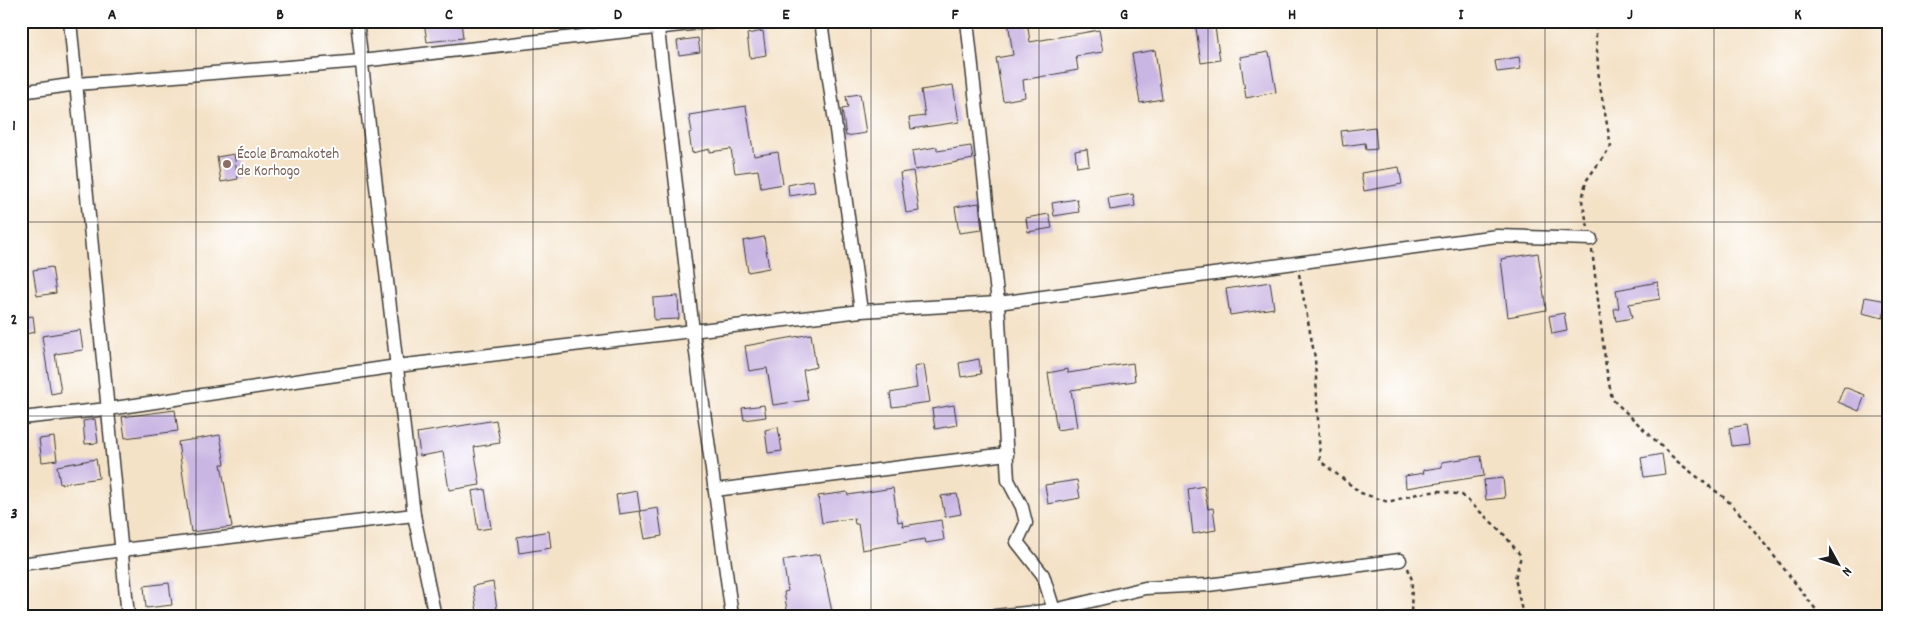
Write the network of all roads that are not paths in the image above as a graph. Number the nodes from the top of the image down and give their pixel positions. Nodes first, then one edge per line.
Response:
1 (70, 21) edge
2 (357, 21) edge
3 (717, 21) edge
4 (821, 21) edge
5 (968, 21) edge
6 (658, 25) edge
7 (361, 61) junction
8 (77, 84) junction
9 (21, 92) edge
10 (1591, 239) road end
11 (998, 303) junction
12 (861, 311) junction
13 (693, 331) junction
14 (396, 366) junction
15 (108, 408) junction
16 (21, 418) edge
17 (1007, 454) junction
18 (715, 490) junction
19 (414, 515) junction
20 (122, 550) junction
21 (1400, 560) road end
22 (21, 564) edge
23 (1054, 610) junction
24 (435, 614) edge
25 (128, 616) edge
26 (732, 616) edge
27 (995, 616) edge

1 - 8 street
2 - 7 street
3 - 6 street
4 - 12 street
5 - 11 street
6 - 7 street
6 - 13 street
7 - 8 street
7 - 14 street
8 - 9 street
8 - 15 street
10 - 11 street
11 - 12 street
11 - 17 street
12 - 13 street
13 - 14 street
13 - 18 street
14 - 15 street
14 - 19 street
15 - 16 street
15 - 20 street
17 - 18 street
17 - 23 street
18 - 26 street
19 - 20 street
19 - 24 street
20 - 22 street
20 - 25 street
21 - 23 street
23 - 27 street

